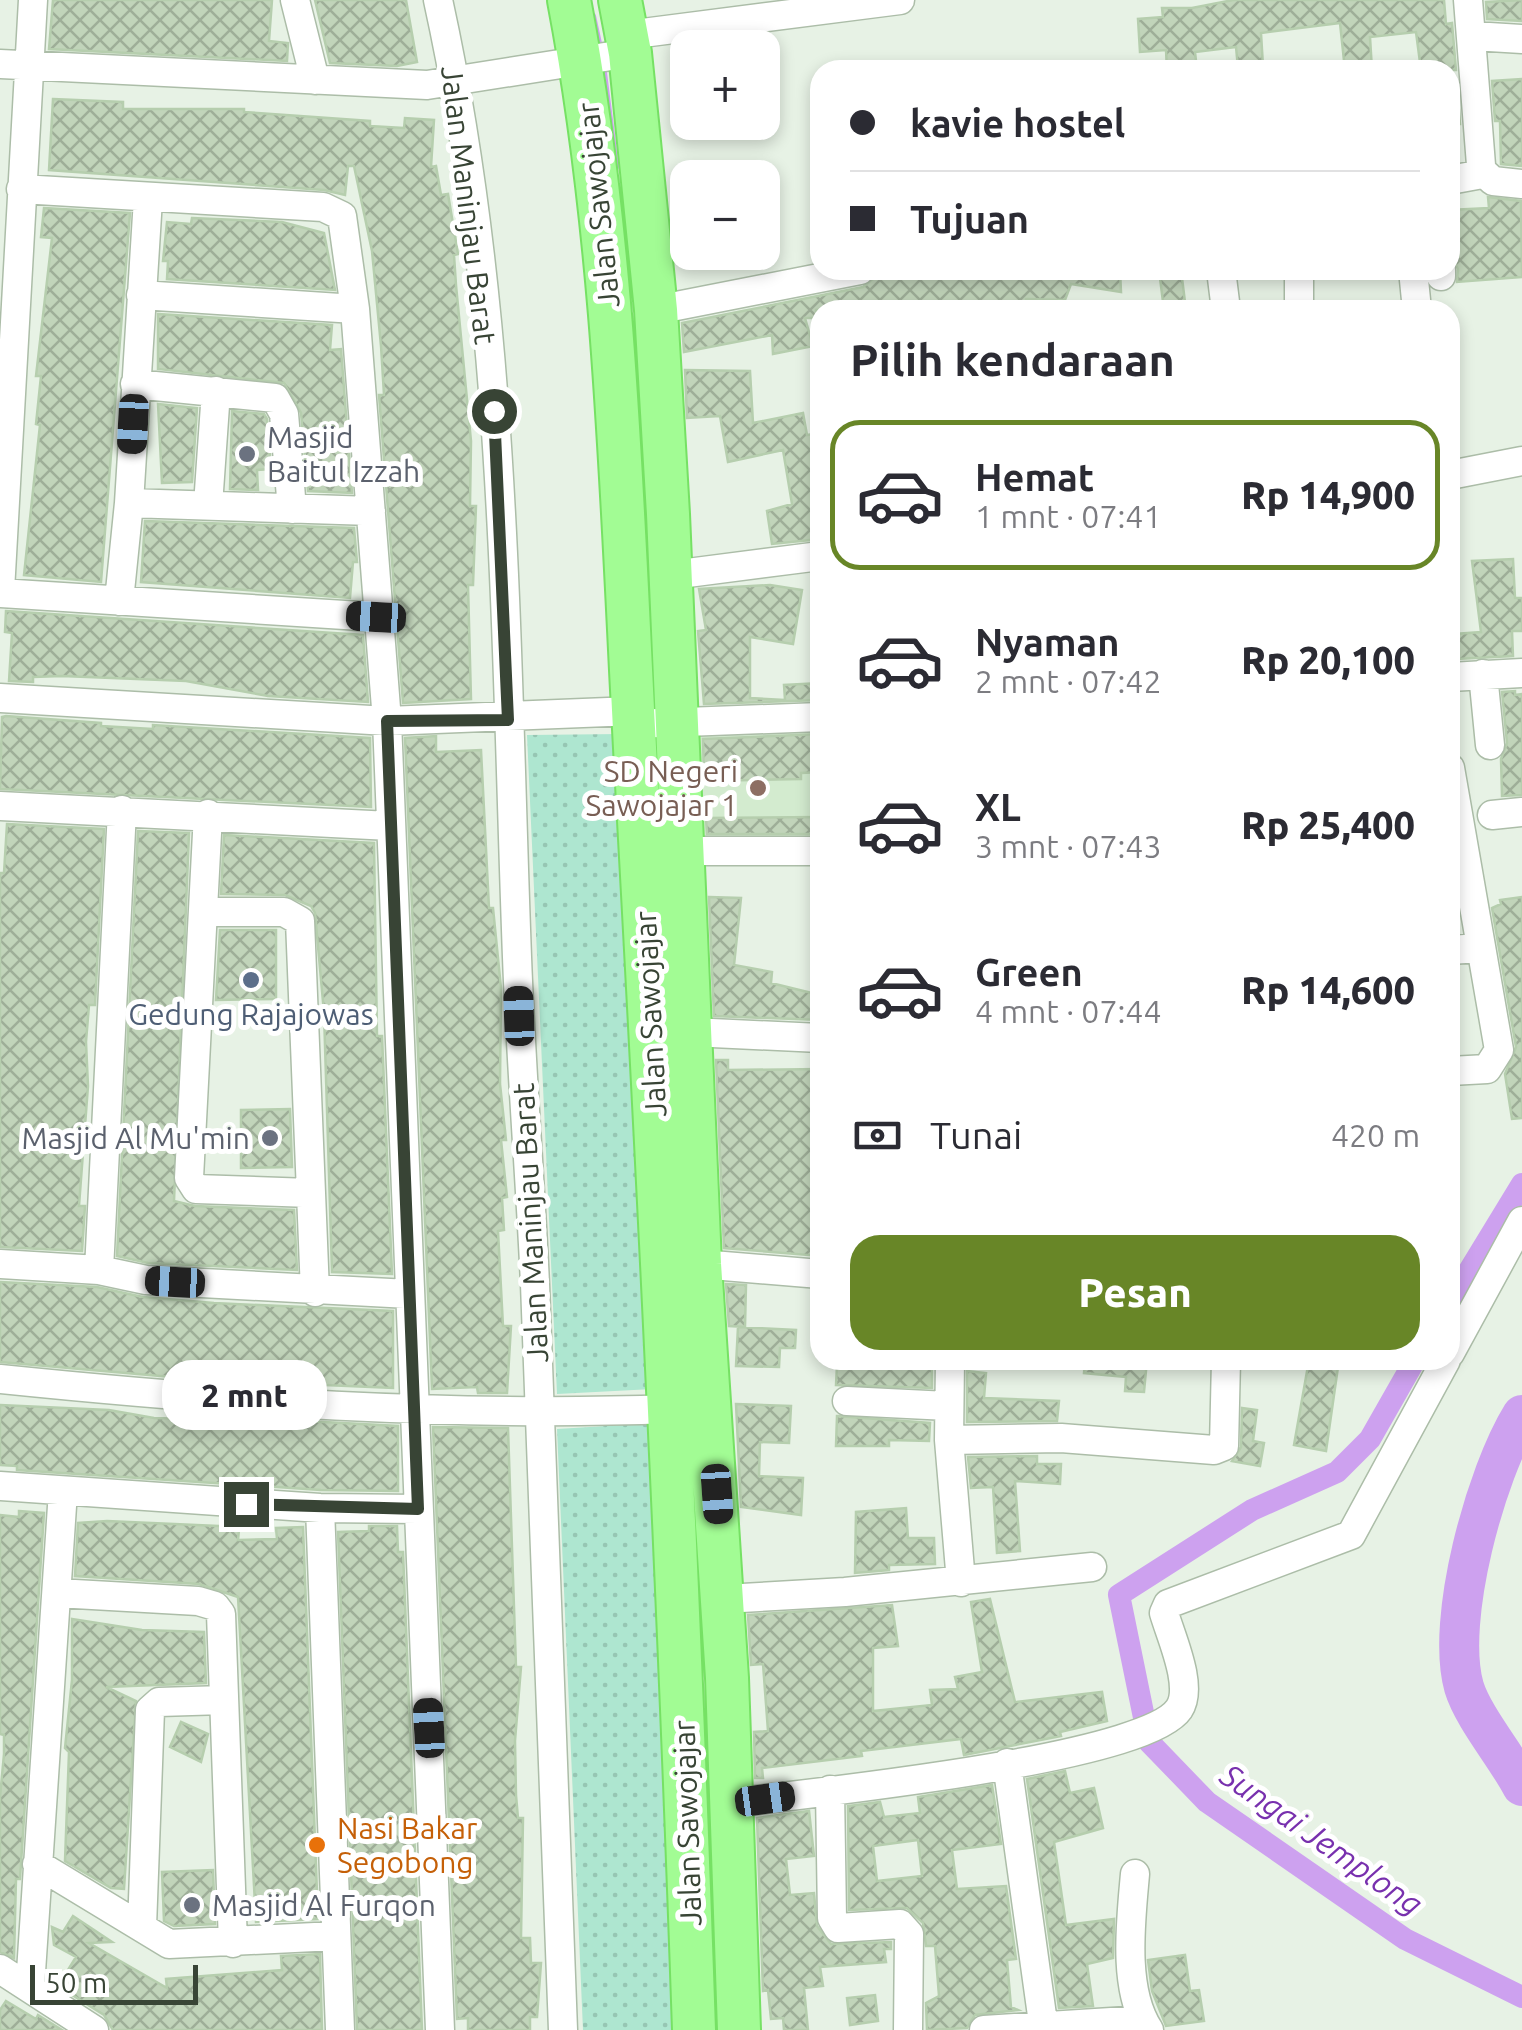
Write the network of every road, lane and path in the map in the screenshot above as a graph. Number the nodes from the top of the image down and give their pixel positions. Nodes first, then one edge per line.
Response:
1 (33, 0) edge
2 (295, 0) edge
3 (438, 0) edge
4 (570, 0) edge
5 (900, 0) edge
6 (1468, 0) edge
7 (1473, 36) junction
8 (1522, 39) edge
9 (610, 45) edge
10 (0, 64) edge
11 (32, 65) junction
12 (315, 80) junction
13 (456, 82) junction
14 (1480, 170) junction
15 (1460, 178) edge
16 (1522, 184) edge
17 (21, 189) junction
18 (148, 200) junction
19 (810, 274) edge
20 (634, 290) junction
21 (141, 295) junction
22 (355, 309) junction
23 (135, 384) junction
24 (216, 390) junction
25 (1521, 467) edge
26 (1460, 475) edge
27 (129, 502) junction
28 (208, 506) junction
29 (292, 509) junction
30 (372, 511) junction
31 (810, 557) edge
32 (672, 575) junction
33 (0, 592) edge
34 (118, 600) junction
35 (376, 617) junction
36 (1522, 673) edge
37 (1483, 674) junction
38 (1460, 676) edge
39 (0, 698) edge
40 (810, 718) edge
41 (508, 720) junction
42 (387, 721) junction
43 (651, 722) junction
44 (1490, 746) dead end
45 (0, 806) edge
46 (122, 810) junction
47 (1522, 812) edge
48 (208, 814) junction
49 (1492, 815) dead end
50 (390, 826) junction
51 (1460, 840) edge
52 (686, 850) junction
53 (810, 851) edge
54 (205, 912) junction
55 (1480, 948) junction
56 (1460, 949) edge
57 (691, 1032) junction
58 (810, 1038) edge
59 (1460, 1070) edge
60 (310, 1193) junction
61 (1522, 1221) edge
62 (0, 1264) edge
63 (700, 1264) junction
64 (98, 1270) junction
65 (810, 1273) edge
66 (315, 1292) junction
67 (409, 1294) junction
68 (1460, 1335) edge
69 (950, 1370) edge
70 (1226, 1370) edge
71 (1441, 1370) edge
72 (0, 1378) edge
73 (848, 1401) dead end
74 (948, 1406) junction
75 (672, 1409) junction
76 (416, 1410) junction
77 (540, 1414) junction
78 (950, 1440) junction
79 (0, 1486) edge
80 (63, 1492) junction
81 (320, 1508) junction
82 (418, 1509) junction
83 (1092, 1567) dead end
84 (961, 1582) junction
85 (57, 1593) junction
86 (724, 1599) junction
87 (704, 1678) junction
88 (224, 1700) junction
89 (1007, 1763) junction
90 (830, 1790) junction
91 (732, 1804) junction
92 (37, 1864) junction
93 (1135, 1874) dead end
94 (142, 1927) junction
95 (335, 1936) junction
96 (233, 1943) junction
97 (0, 1969) edge
98 (30, 1987) junction
99 (1146, 2025) edge
100 (1044, 2028) edge
101 (94, 2030) edge
102 (340, 2030) edge
103 (440, 2030) edge
104 (563, 2030) edge
105 (694, 2030) edge
106 (739, 2030) edge
107 (908, 2030) edge
108 (984, 2030) edge

1 - 11 street
2 - 12 street
3 - 13 street, Jalan Maninjau Barat
4 - 9 main road, Jalan Sawojajar
5 - 9 street
6 - 7 street
7 - 8 street
7 - 14 street
9 - 13 street
9 - 20 main road, Jalan Sawojajar
10 - 11 street
11 - 12 street
11 - 17 street
12 - 13 street
13 - 41 street, Jalan Maninjau Barat
14 - 15 street
14 - 16 street
17 - 18 street
17 - 33 street
18 - 21 street
18 - 22 street
19 - 20 street
20 - 32 main road, Jalan Sawojajar
20 - 43 main road, Jalan Sawojajar
21 - 22 street
21 - 23 street
22 - 30 street
23 - 24 street
23 - 27 street
24 - 28 street
24 - 29 street
25 - 26 street
27 - 28 street
27 - 34 street
28 - 29 street
29 - 30 street
30 - 35 street
31 - 32 street
32 - 43 main road, Jalan Sawojajar
33 - 34 street
34 - 35 street
35 - 42 street
36 - 37 street
37 - 38 street
37 - 44 street
39 - 42 street
40 - 43 street
41 - 42 street
41 - 43 street
41 - 77 street, Jalan Maninjau Barat
42 - 50 street
43 - 52 main road, Jalan Sawojajar
43 - 75 main road, Jalan Sawojajar
45 - 46 street
46 - 48 street
46 - 64 street
47 - 49 street
48 - 50 street
48 - 54 street
50 - 67 street
51 - 55 street
52 - 53 street
52 - 57 main road, Jalan Sawojajar
54 - 60 street
54 - 60 street
55 - 56 street
55 - 59 street
57 - 58 street
57 - 63 main road, Jalan Sawojajar
60 - 66 street
61 - 68 street
62 - 64 street
63 - 65 street
63 - 86 main road, Jalan Sawojajar
64 - 66 street
66 - 67 street
67 - 76 street
69 - 74 street
70 - 78 street
71 - 89 street
72 - 76 street
73 - 74 street
74 - 78 street
75 - 77 street
75 - 87 main road, Jalan Sawojajar
76 - 77 street
76 - 82 street
77 - 104 street, Jalan Maninjau Barat
78 - 84 street
79 - 80 street
80 - 81 street
80 - 85 street
81 - 82 street
81 - 95 street
82 - 103 street
83 - 84 street
84 - 86 street
85 - 88 street
85 - 92 street
86 - 87 main road, Jalan Sawojajar
87 - 91 main road, Jalan Sawojajar
87 - 105 main road, Jalan Sawojajar
88 - 94 street
88 - 96 street
89 - 90 street
89 - 100 street
90 - 91 street
90 - 107 street
91 - 106 main road, Jalan Sawojajar
92 - 94 street
92 - 98 street
93 - 99 street
94 - 96 street
95 - 96 street
95 - 102 street
97 - 98 street
98 - 101 street
99 - 100 street
100 - 108 street

